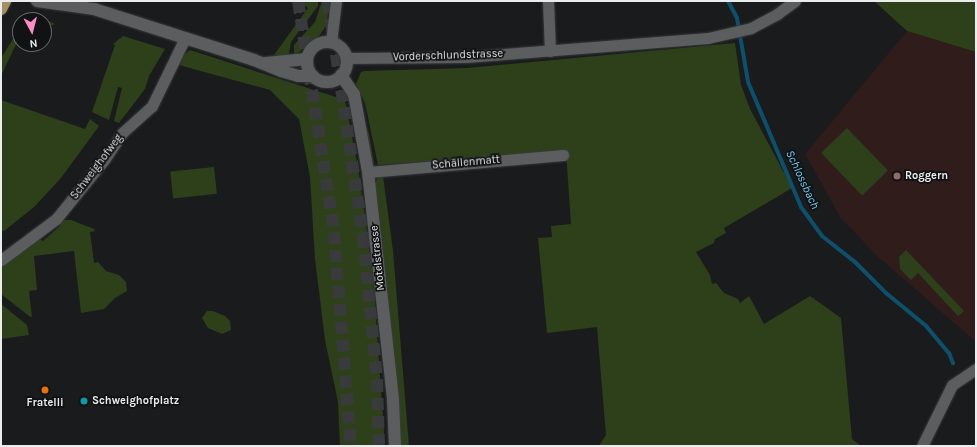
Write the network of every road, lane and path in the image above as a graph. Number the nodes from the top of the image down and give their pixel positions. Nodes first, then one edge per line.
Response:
1 (5, 1) edge
2 (37, 1) edge
3 (78, 1) edge
4 (336, 1) edge
5 (548, 1) edge
6 (794, 1) edge
7 (1, 9) edge
8 (94, 9) junction
9 (185, 38) junction
10 (331, 42) junction
11 (550, 51) junction
12 (347, 58) junction
13 (307, 59) junction
14 (263, 63) junction
15 (342, 75) junction
16 (313, 76) junction
17 (563, 155) dead end
18 (368, 172) junction
19 (1, 260) edge
20 (976, 369) edge
21 (395, 446) edge
22 (922, 446) edge

1 - 7 main road
2 - 8 street
3 - 8 street
4 - 10 street
5 - 11 street
6 - 11 street, Vorderschlundstrasse
8 - 9 street
9 - 14 street
9 - 19 street, Schweighofweg
10 - 12 street
10 - 13 street
11 - 12 street, Vorderschlundstrasse
12 - 15 street
13 - 14 street
13 - 16 street
14 - 16 street
15 - 16 street
15 - 18 street, Motelstrasse
17 - 18 street, Schällenmatt
18 - 21 street, Motelstrasse
20 - 22 street

